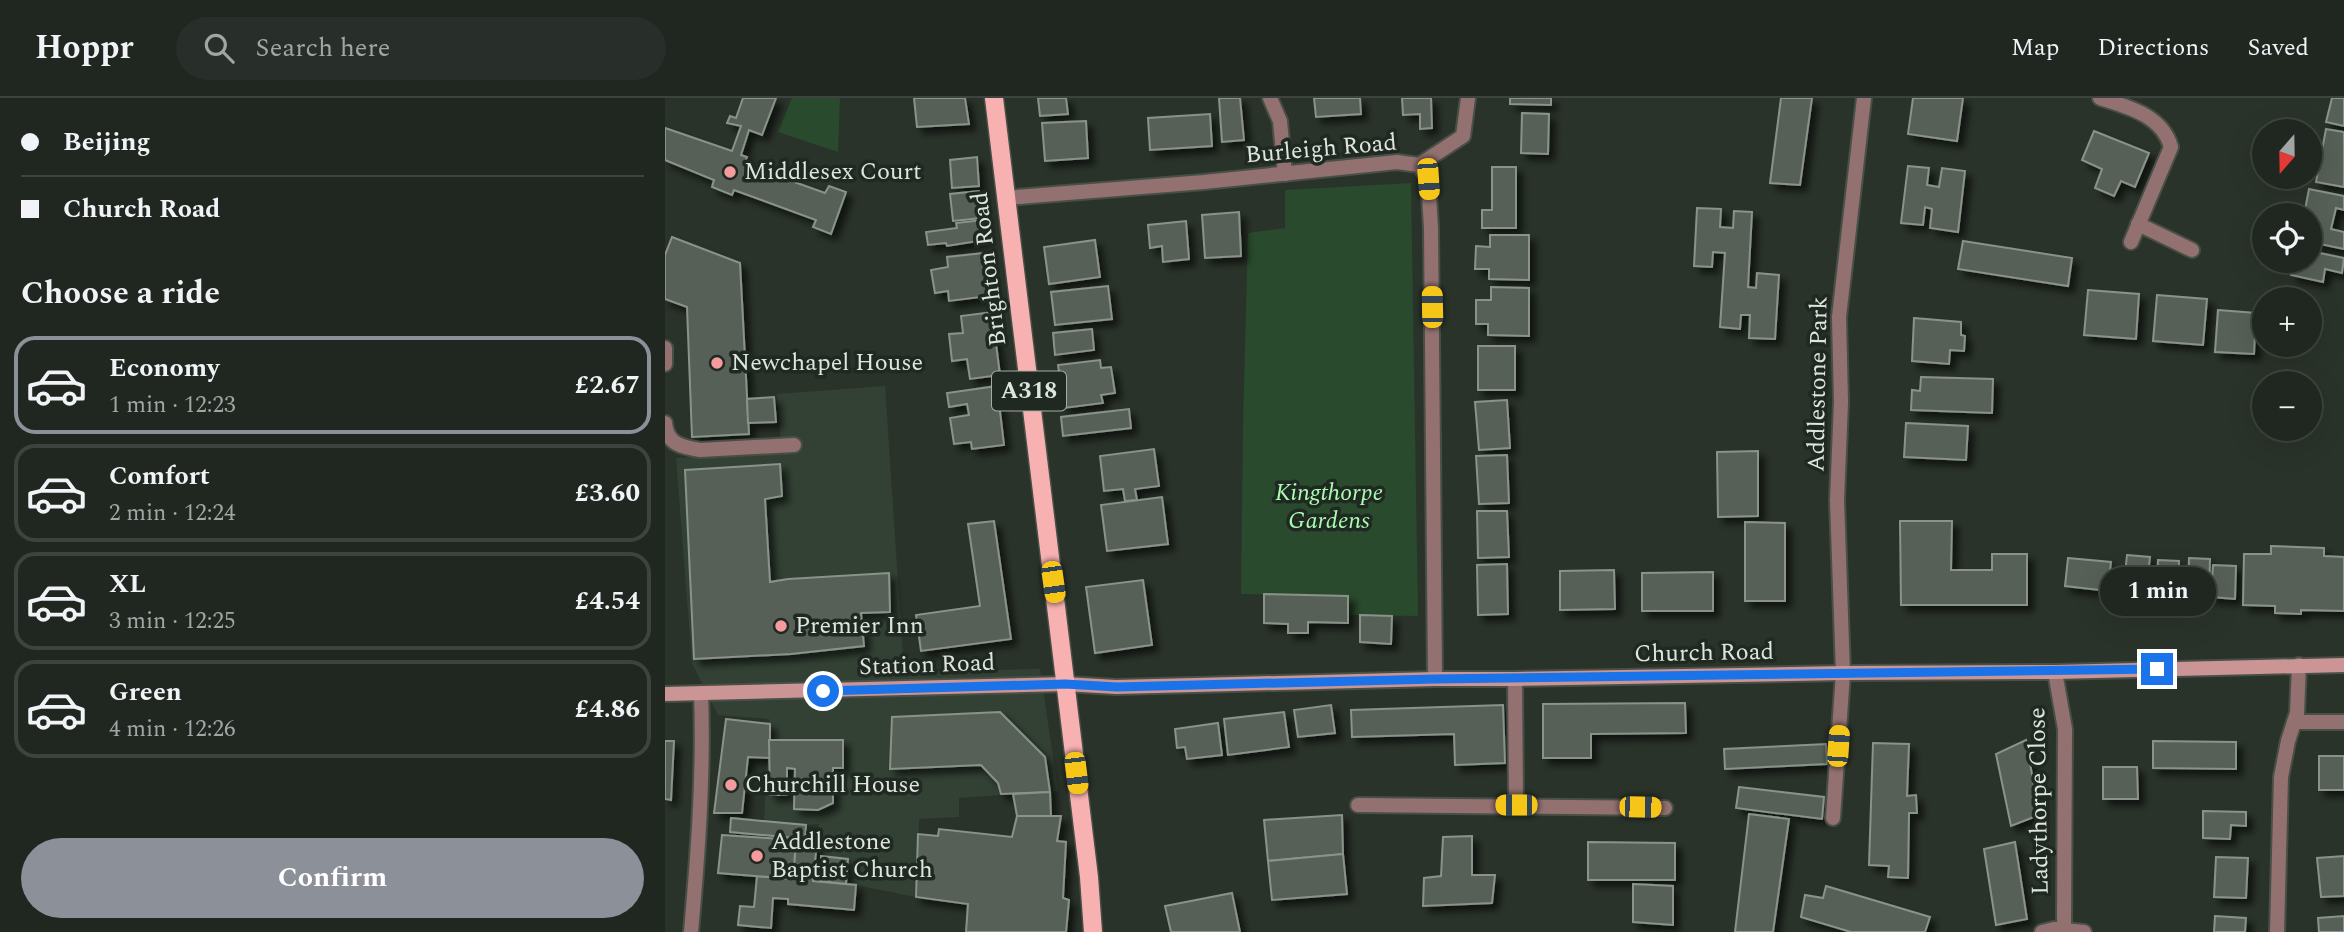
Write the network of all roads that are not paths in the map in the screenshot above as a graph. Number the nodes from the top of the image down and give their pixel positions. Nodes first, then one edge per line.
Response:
1 (994, 98) edge
2 (1270, 98) edge
3 (1468, 98) edge
4 (1864, 98) edge
5 (2099, 98) edge
6 (1419, 166) junction
7 (1285, 174) junction
8 (1005, 198) junction
9 (2138, 224) junction
10 (2131, 242) dead end
11 (2192, 250) dead end
12 (665, 348) edge
13 (665, 364) edge
14 (665, 424) edge
15 (794, 444) dead end
16 (2344, 665) edge
17 (2299, 666) junction
18 (2055, 672) junction
19 (1843, 673) junction
20 (1435, 679) junction
21 (1515, 680) junction
22 (1065, 684) junction
23 (701, 693) junction
24 (665, 694) edge
25 (2294, 722) junction
26 (2344, 722) edge
27 (1358, 805) dead end
28 (1516, 805) junction
29 (1665, 808) dead end
30 (1833, 818) dead end
31 (2064, 930) junction
32 (691, 932) edge
33 (1093, 932) edge
34 (2042, 932) edge
35 (2084, 932) edge
36 (2277, 932) edge

1 - 8 main road, Brighton Road / A318
2 - 7 street
3 - 6 street
4 - 19 street, Addlestone Park
5 - 9 street
6 - 7 street, Burleigh Road
6 - 20 street, Burleigh Road
7 - 8 street, Burleigh Road
8 - 22 main road, Brighton Road / A318
9 - 10 street
9 - 11 street
12 - 13 street
14 - 15 street
16 - 17 main road, Church Road
17 - 18 main road, Church Road
17 - 25 street
18 - 19 main road, Church Road
18 - 31 street, Ladythorpe Close
19 - 21 main road, Church Road
19 - 30 street, Addlestone Park
20 - 21 main road, Church Road
20 - 22 main road, Church Road
21 - 28 street
22 - 23 main road, Station Road
22 - 33 main road, A318
23 - 24 main road, Station Road
23 - 32 street
25 - 26 street
25 - 36 street
27 - 28 street
28 - 29 street
31 - 34 street, Ladythorpe Close
31 - 35 street, Ladythorpe Close

